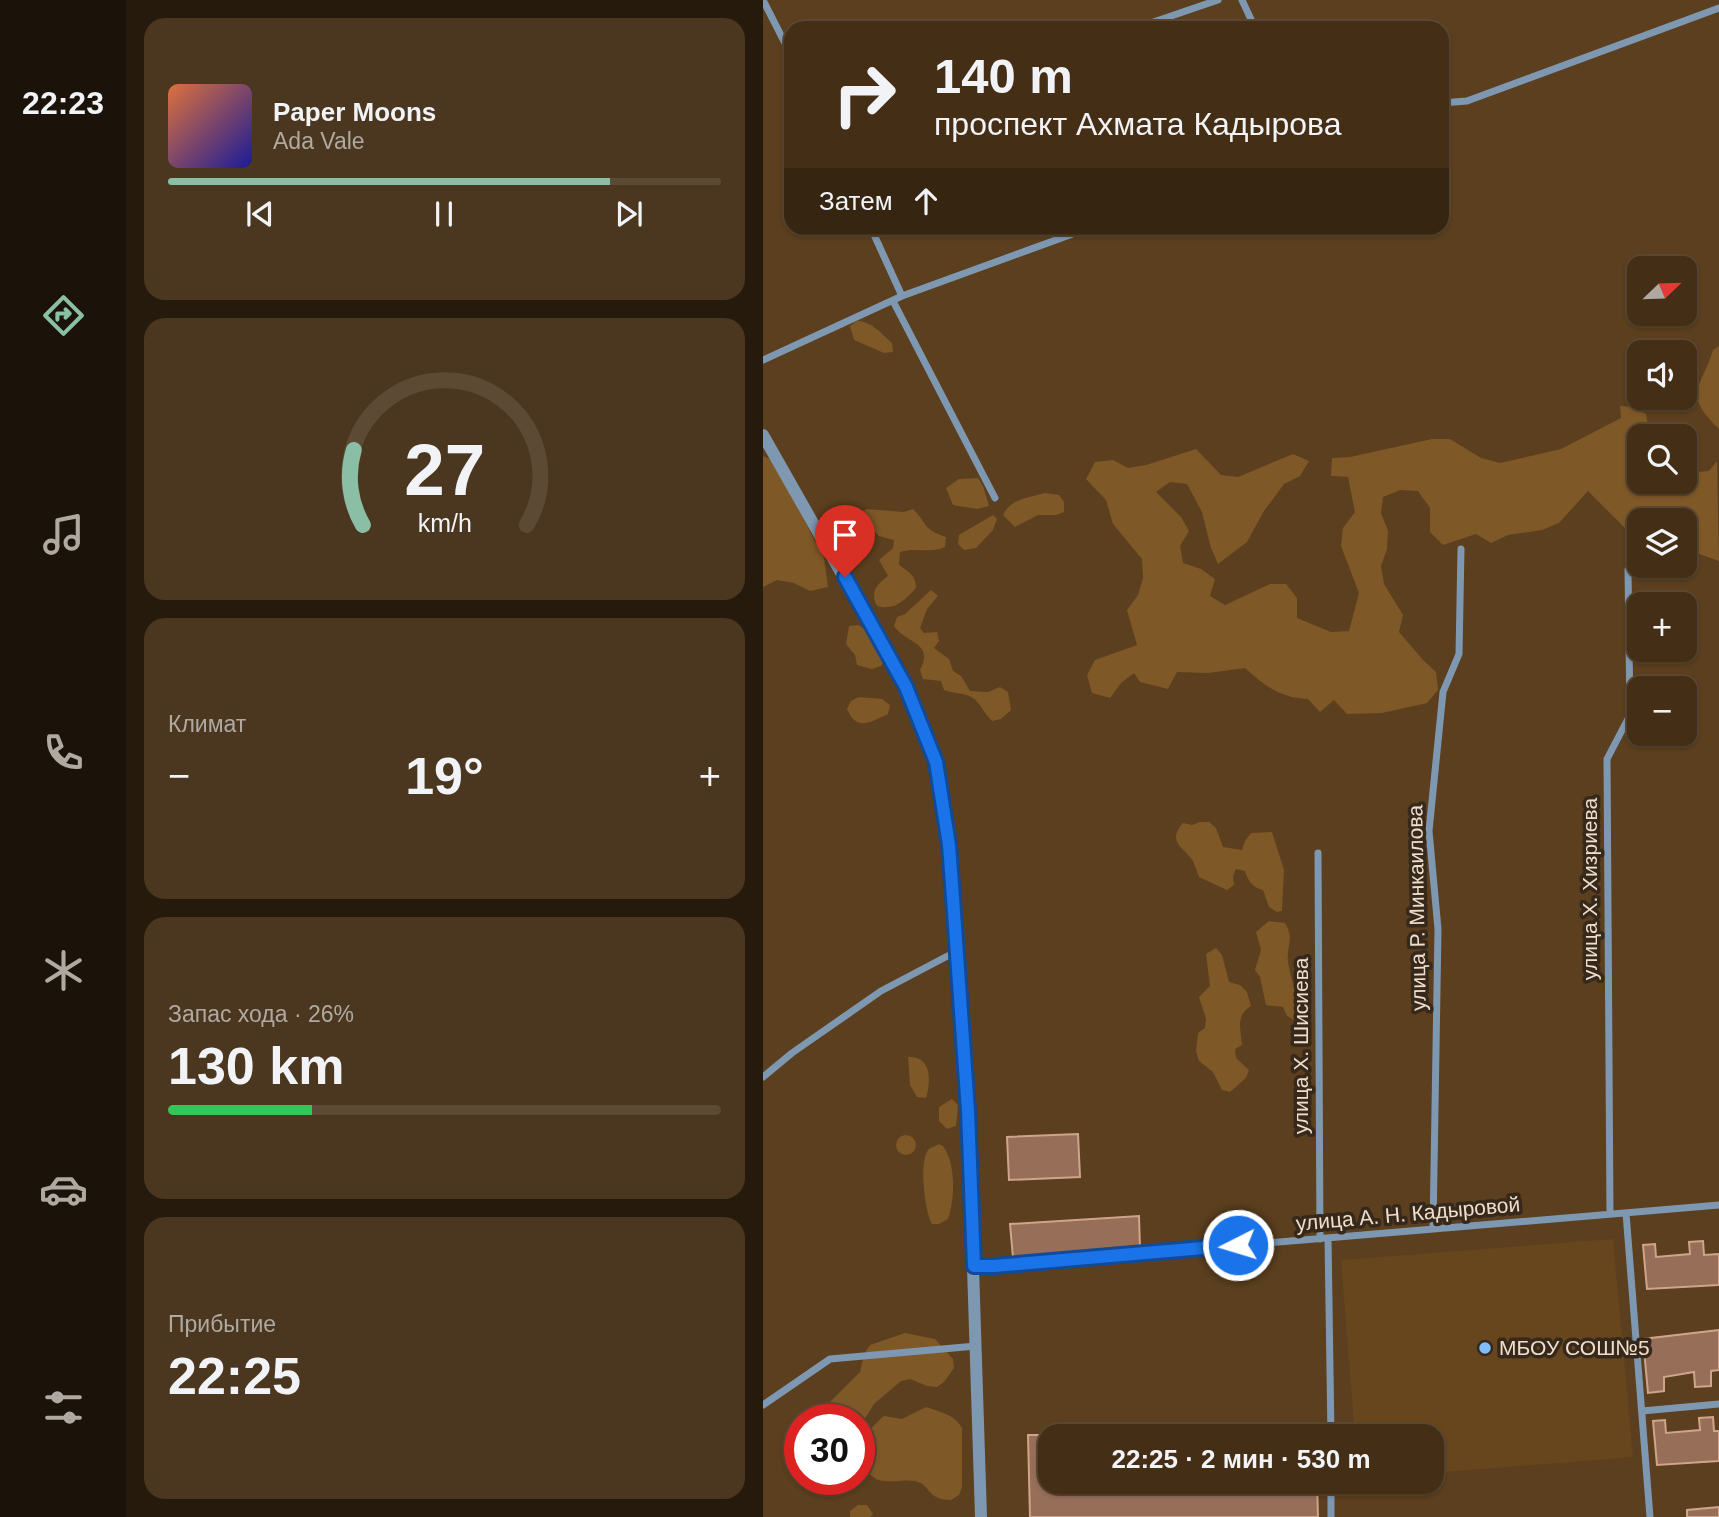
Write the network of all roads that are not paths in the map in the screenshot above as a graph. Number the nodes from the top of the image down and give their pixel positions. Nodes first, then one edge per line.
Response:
1 (763, 0) edge
2 (1218, 0) edge
3 (1242, 0) edge
4 (1719, 8) edge
5 (1156, 21) edge
6 (1252, 21) edge
7 (784, 41) edge
8 (1449, 102) edge
9 (873, 235) edge
10 (1070, 235) edge
11 (902, 296) junction
12 (893, 300) junction
13 (763, 360) edge
14 (763, 435) edge
15 (995, 498) dead end
16 (1461, 549) dead end
17 (1628, 578) edge
18 (1318, 853) dead end
19 (957, 951) junction
20 (763, 1077) edge
21 (1719, 1205) edge
22 (1626, 1213) junction
23 (1610, 1214) junction
24 (1433, 1229) junction
25 (1324, 1238) junction
26 (974, 1266) junction
27 (976, 1346) junction
28 (1719, 1404) edge
29 (763, 1405) edge
30 (1642, 1411) junction
31 (1331, 1424) edge
32 (1331, 1494) edge
33 (981, 1517) edge
34 (1331, 1517) edge
35 (1650, 1517) edge

1 - 7 street
2 - 5 street
3 - 6 street
4 - 8 street
9 - 11 street
10 - 11 street
11 - 12 street
12 - 13 street
12 - 15 street
14 - 19 street
16 - 24 street, улица Р. Минкаилова
17 - 23 street, улица Х. Хизриева
18 - 25 street, улица Х. Шисиева
19 - 20 street
19 - 26 street
21 - 22 street, улица А. Н. Кадыровой
22 - 23 street, улица А. Н. Кадыровой
22 - 30 street
23 - 24 street, улица А. Н. Кадыровой
24 - 25 street, улица А. Н. Кадыровой
25 - 26 street, улица А. Н. Кадыровой
25 - 31 street, улица Х. Шисиева
26 - 27 street
27 - 29 street
27 - 33 street
28 - 30 street
30 - 35 street
32 - 34 street

